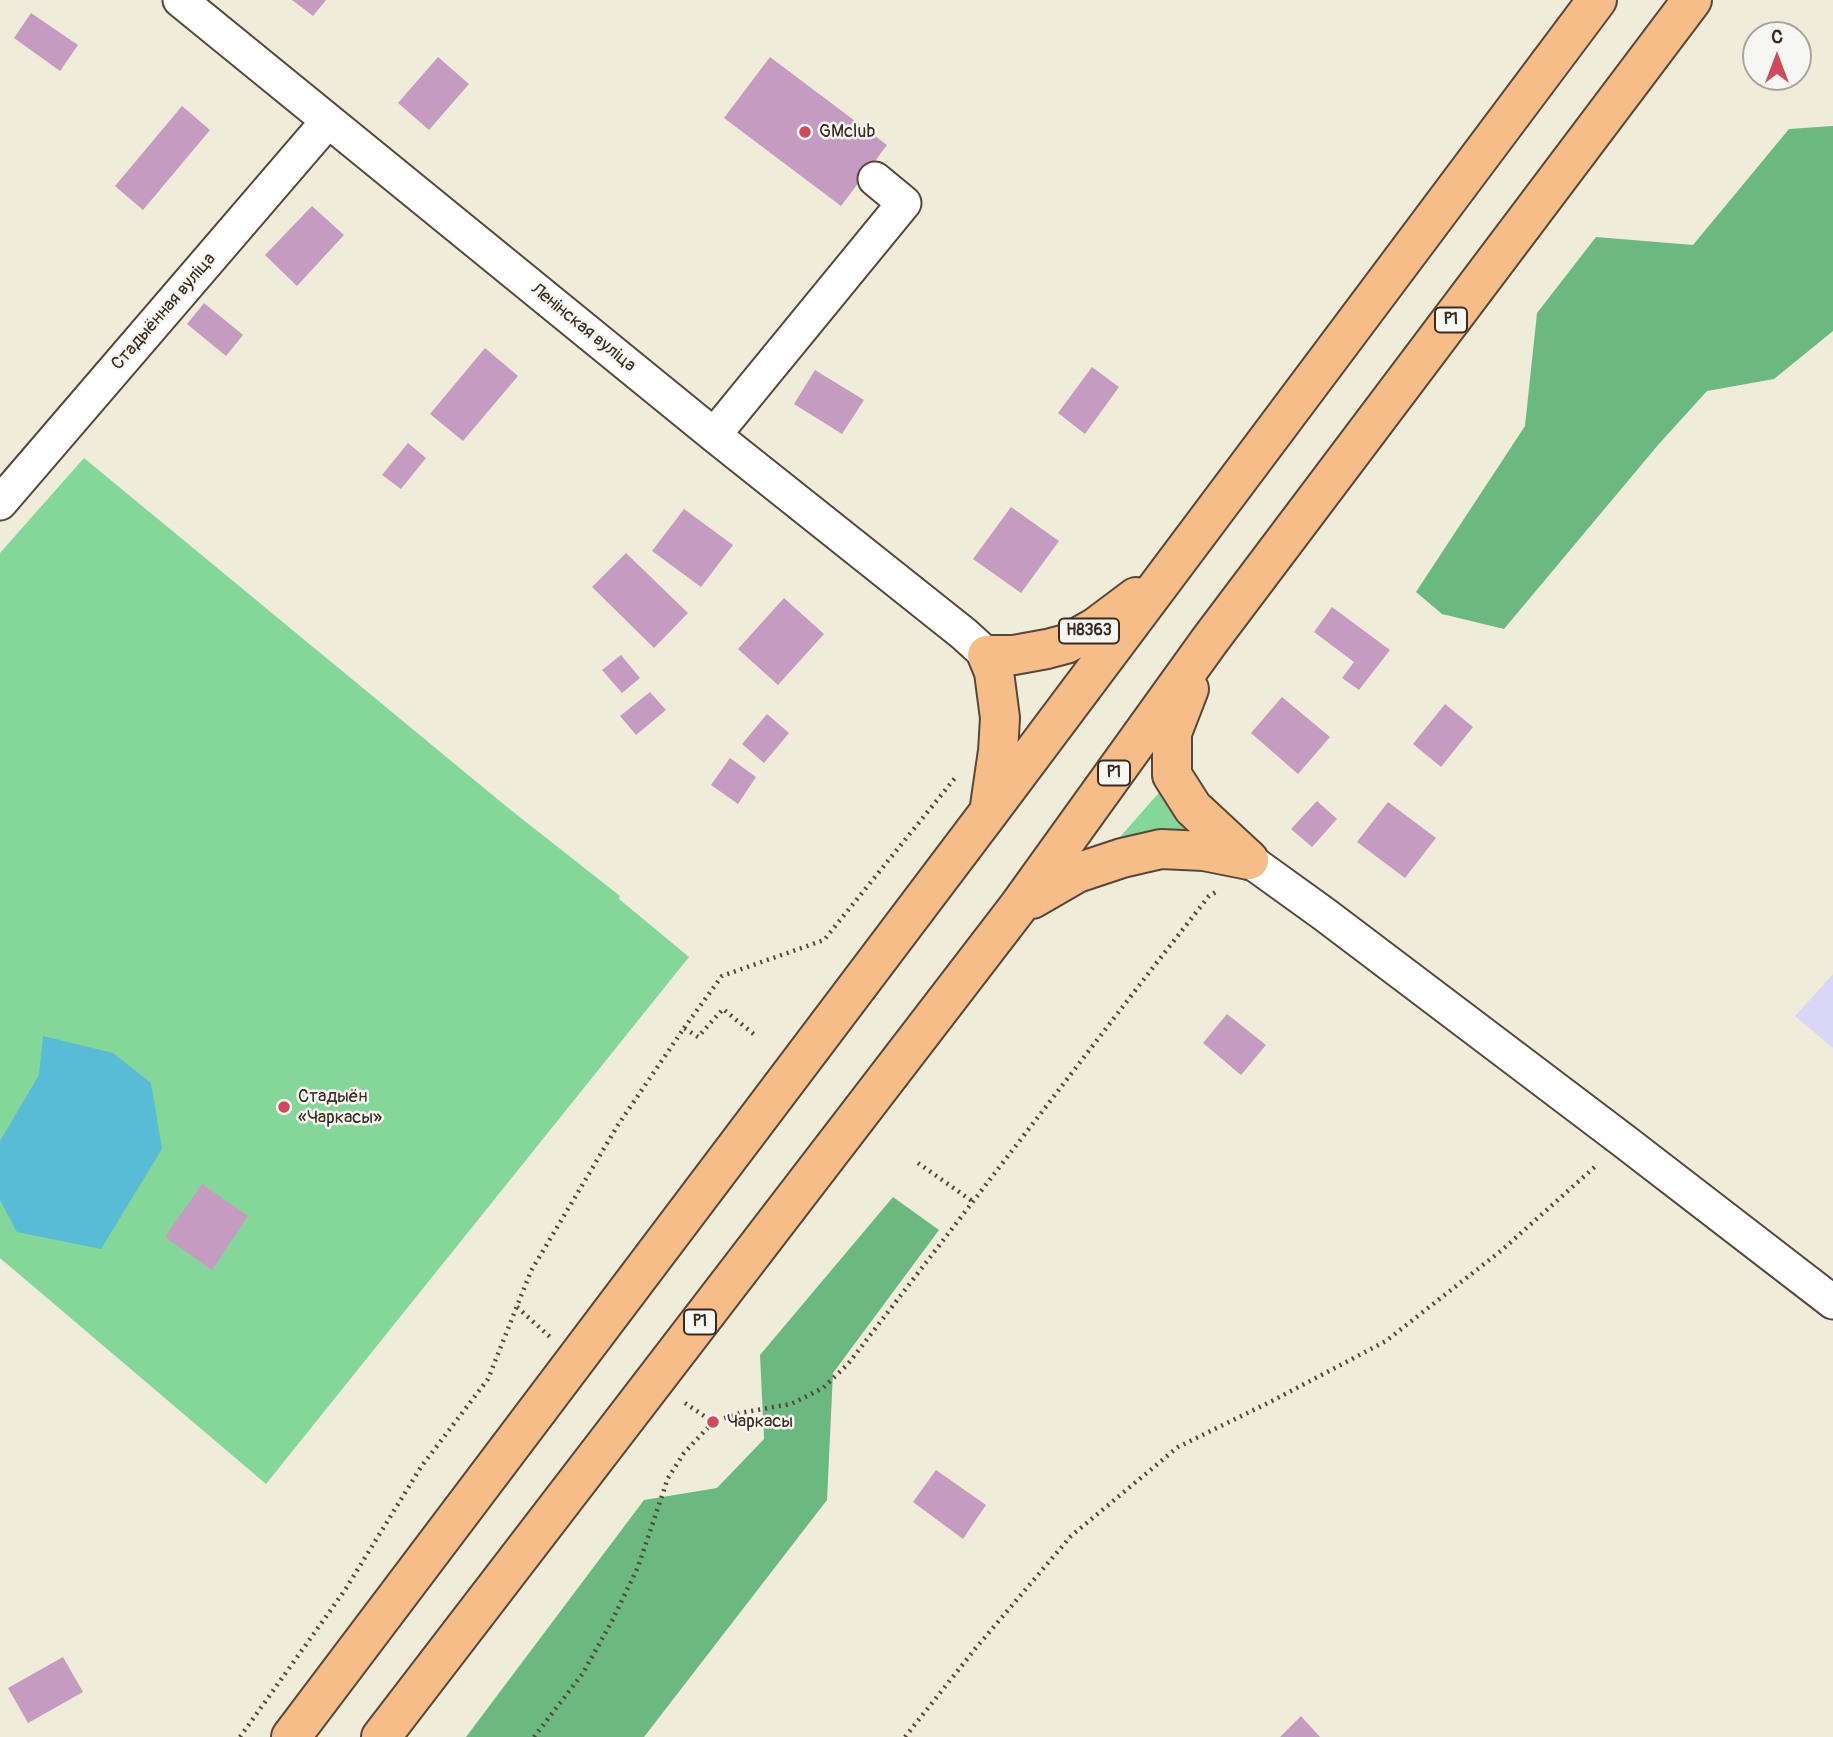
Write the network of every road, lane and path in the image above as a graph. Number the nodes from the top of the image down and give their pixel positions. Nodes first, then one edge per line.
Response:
1 (180, 0) edge
2 (1597, 0) edge
3 (1692, 0) edge
4 (328, 121) junction
5 (875, 179) dead end
6 (714, 435) junction
7 (0, 503) edge
8 (1173, 567) junction
9 (1210, 640) junction
10 (987, 655) junction
11 (957, 776) dead end
12 (989, 812) junction
13 (1237, 873) junction
14 (1018, 907) junction
15 (684, 1028) junction
16 (756, 1036) dead end
17 (1624, 1141) junction
18 (918, 1163) dead end
19 (972, 1201) junction
20 (1833, 1302) edge
21 (240, 1737) edge
22 (290, 1737) edge
23 (381, 1737) edge
24 (534, 1737) edge
25 (905, 1737) edge

1 - 4 street, Ленінская вуліца
2 - 8 highway
3 - 9 highway, Р1
4 - 6 street, Ленінская вуліца
4 - 7 street, Стадыённая вуліца
5 - 6 street
6 - 10 street, Ленінская вуліца
8 - 10 highway, Н8363
8 - 12 highway
9 - 13 highway
9 - 14 highway, Р1
10 - 12 highway
11 - 15 path
12 - 22 highway
13 - 14 highway
13 - 17 street
13 - 19 path
14 - 23 highway, Р1
15 - 16 path
15 - 21 path
17 - 20 street
17 - 25 path
18 - 19 path
19 - 24 path

